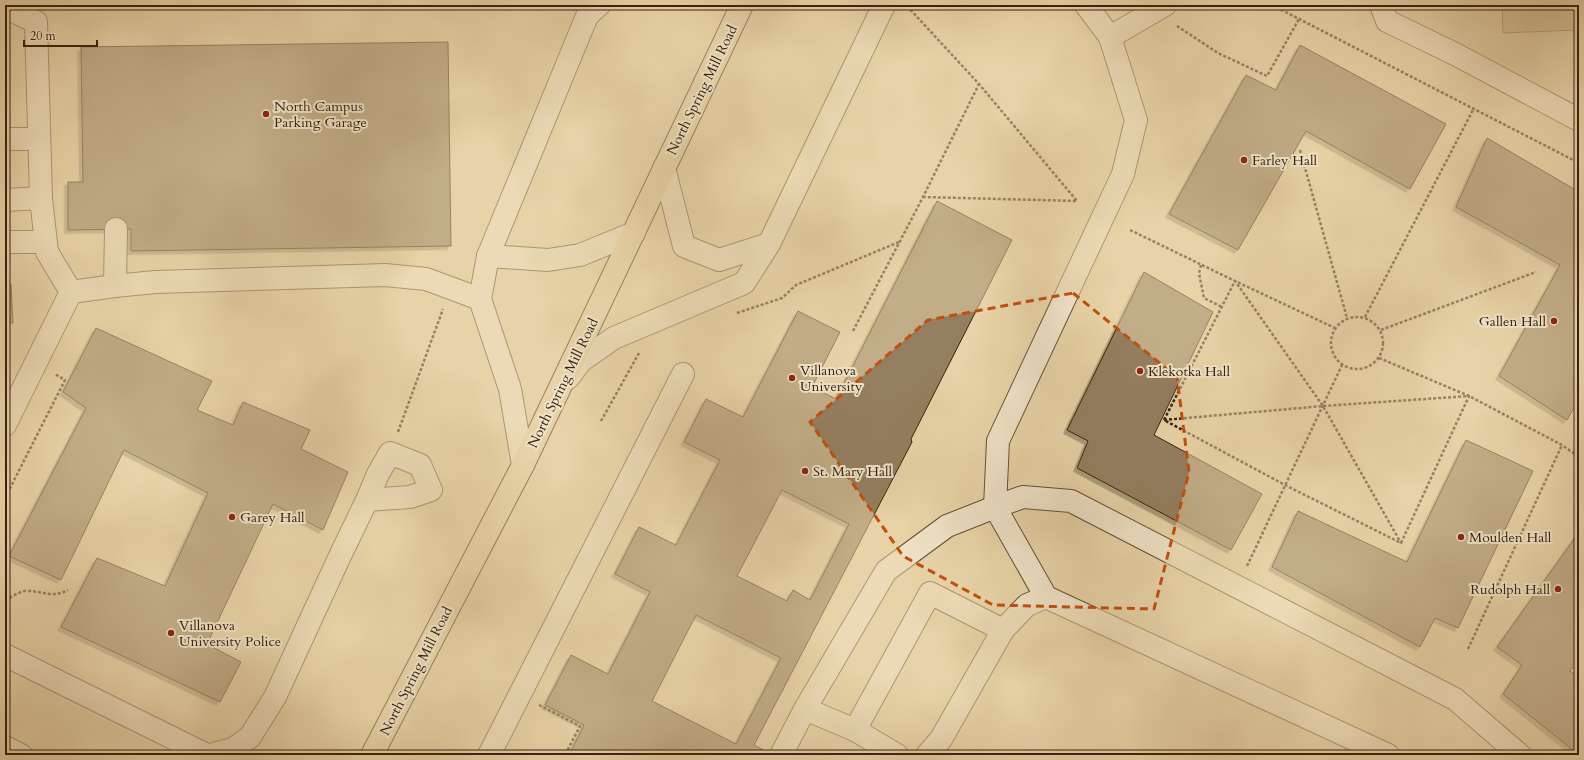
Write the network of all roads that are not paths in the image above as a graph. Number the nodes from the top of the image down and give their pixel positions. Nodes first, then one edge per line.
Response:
1 (742, 5) edge
2 (884, 5) edge
3 (1086, 5) edge
4 (1165, 5) edge
5 (1381, 5) edge
6 (5, 7) edge
7 (588, 9) edge
8 (1110, 37) junction
9 (1579, 120) edge
10 (39, 138) junction
11 (5, 139) edge
12 (664, 168) junction
13 (42, 198) junction
14 (5, 200) edge
15 (116, 229) dead end
16 (634, 234) junction
17 (5, 242) edge
18 (45, 242) junction
19 (769, 244) junction
20 (488, 256) junction
21 (115, 286) junction
22 (71, 292) junction
23 (480, 299) junction
24 (683, 374) dead end
25 (560, 389) junction
26 (5, 425) edge
27 (523, 465) junction
28 (367, 500) junction
29 (995, 507) junction
30 (1046, 597) junction
31 (1003, 630) junction
32 (5, 655) edge
33 (805, 709) junction
34 (855, 730) junction
35 (5, 747) edge
36 (21, 755) edge
37 (208, 755) edge
38 (372, 755) edge
39 (489, 755) edge
40 (781, 755) edge
41 (897, 755) edge
42 (928, 755) edge
43 (1388, 755) edge
44 (1520, 755) edge

1 - 12 main road, North Spring Mill Road
2 - 19 street
3 - 8 street
4 - 8 street
5 - 9 street
6 - 10 street
7 - 20 street
8 - 29 street
10 - 11 street
10 - 13 street
12 - 16 main road, North Spring Mill Road
12 - 19 street
13 - 14 street
13 - 18 street
15 - 21 street
16 - 20 street
16 - 25 main road, North Spring Mill Road
17 - 18 street
18 - 22 street
19 - 25 street
20 - 23 street
21 - 22 street
21 - 23 street
22 - 26 street
23 - 27 street
24 - 39 street
25 - 27 main road, North Spring Mill Road
27 - 38 main road, North Spring Mill Road
28 - 28 street
28 - 37 street
29 - 30 street
29 - 33 street
29 - 44 street
30 - 31 street
30 - 43 street
31 - 34 street
31 - 42 street
32 - 37 street
33 - 34 street
33 - 40 street
34 - 41 street
35 - 36 street

